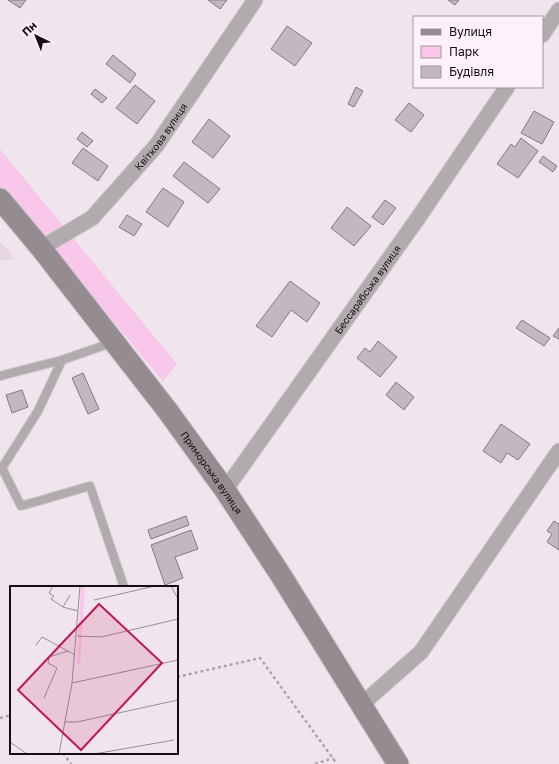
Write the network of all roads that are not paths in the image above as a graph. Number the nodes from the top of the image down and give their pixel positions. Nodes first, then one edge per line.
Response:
1 (255, 0) edge
2 (559, 10) edge
3 (543, 34) edge
4 (506, 88) edge
5 (0, 199) edge
6 (41, 248) junction
7 (114, 342) junction
8 (62, 360) junction
9 (0, 376) edge
10 (559, 450) edge
11 (225, 490) junction
12 (124, 586) edge
13 (361, 705) junction
14 (398, 764) edge

1 - 6 street, Квіткова вулиця
2 - 3 street
4 - 11 street, Бессарабська вулиця
5 - 6 street, Приморська вулиця
6 - 7 street, Приморська вулиця
7 - 8 lane
7 - 11 street, Приморська вулиця
8 - 9 lane
8 - 12 lane
10 - 13 street
11 - 13 street, Приморська вулиця
13 - 14 street, Приморська вулиця

